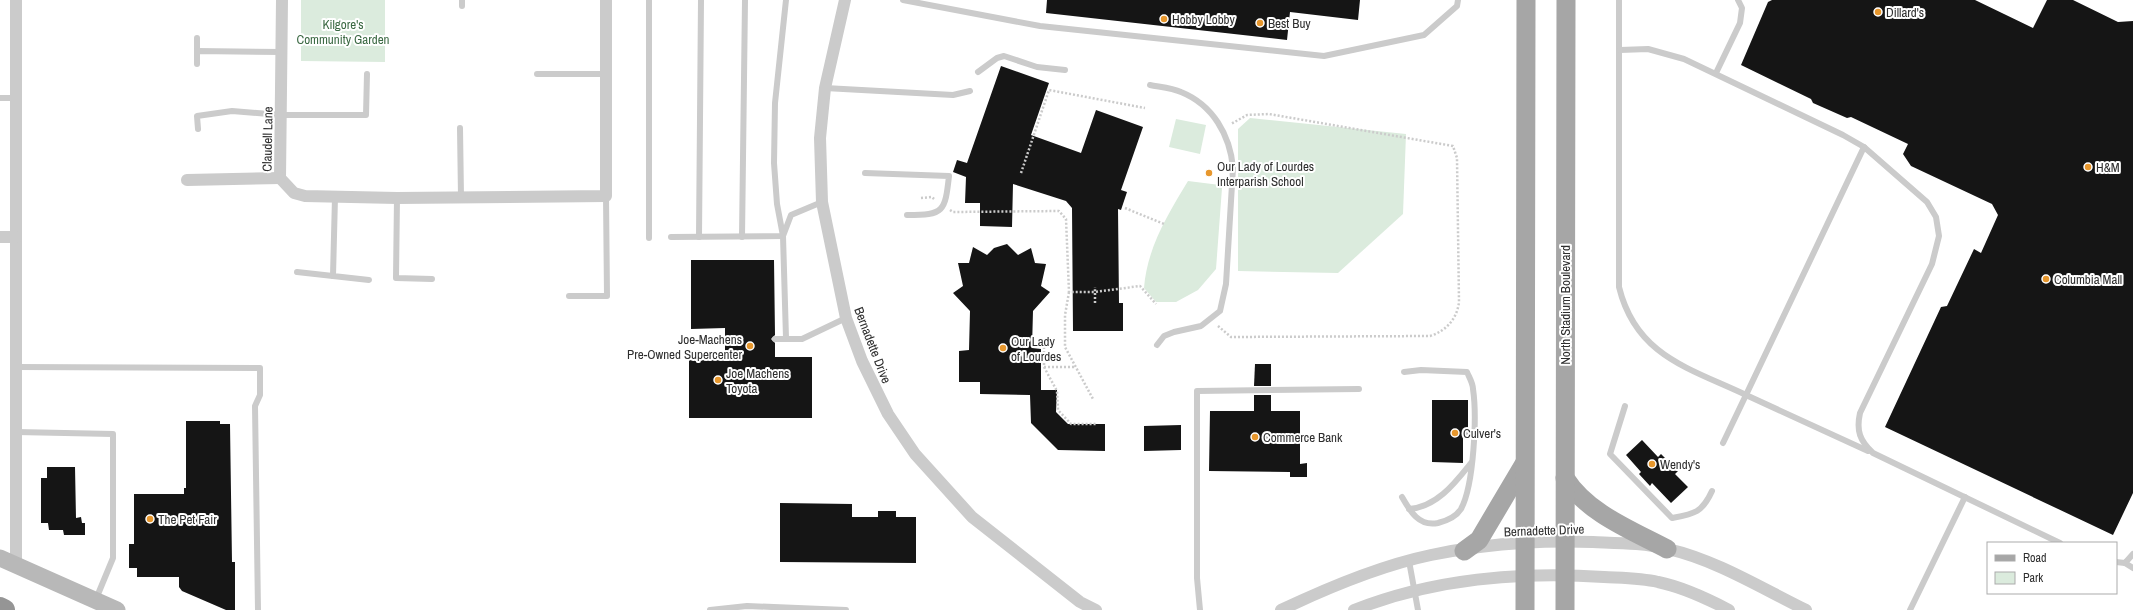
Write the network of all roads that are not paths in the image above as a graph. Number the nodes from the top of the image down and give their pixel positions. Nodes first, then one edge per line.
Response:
1 (16, 0) edge
2 (282, 0) edge
3 (606, 0) edge
4 (649, 0) edge
5 (701, 0) edge
6 (745, 0) edge
7 (786, 0) edge
8 (843, 0) edge
9 (903, 0) edge
10 (1458, 0) edge
11 (1526, 0) edge
12 (1566, 0) edge
13 (1620, 0) edge
14 (1738, 0) edge
15 (197, 38) dead end
16 (1620, 50) junction
17 (197, 51) junction
18 (282, 52) junction
19 (197, 64) dead end
20 (1065, 70) dead end
21 (978, 72) dead end
22 (1716, 73) junction
23 (367, 74) dead end
24 (537, 74) dead end
25 (606, 74) junction
26 (1150, 85) dead end
27 (825, 88) junction
28 (970, 92) dead end
29 (0, 98) edge
30 (16, 98) junction
31 (281, 115) junction
32 (460, 128) dead end
33 (198, 129) dead end
34 (1864, 147) junction
35 (866, 173) dead end
36 (280, 178) junction
37 (187, 180) dead end
38 (606, 196) junction
39 (335, 197) junction
40 (461, 197) junction
41 (396, 198) junction
42 (822, 202) junction
43 (907, 215) dead end
44 (783, 236) junction
45 (0, 237) edge
46 (16, 237) junction
47 (699, 237) junction
48 (742, 237) junction
49 (649, 238) dead end
50 (671, 238) dead end
51 (297, 272) dead end
52 (333, 276) junction
53 (432, 279) dead end
54 (369, 280) dead end
55 (569, 296) dead end
56 (846, 318) junction
57 (786, 338) junction
58 (775, 339) dead end
59 (1157, 345) dead end
60 (16, 367) junction
61 (1404, 372) dead end
62 (1359, 389) dead end
63 (1746, 395) junction
64 (1625, 406) dead end
65 (16, 432) junction
66 (1723, 443) dead end
67 (1873, 454) junction
68 (1472, 462) junction
69 (1525, 463) junction
70 (1565, 478) junction
71 (1712, 492) dead end
72 (1402, 497) dead end
73 (1965, 497) junction
74 (1409, 509) junction
75 (1565, 541) junction
76 (1525, 542) junction
77 (2058, 542) edge
78 (1667, 549) junction
79 (1464, 551) junction
80 (2133, 554) edge
81 (0, 558) edge
82 (1409, 561) junction
83 (2117, 562) edge
84 (2125, 563) junction
85 (16, 565) junction
86 (2133, 568) edge
87 (1565, 574) junction
88 (1525, 576) junction
89 (1416, 591) junction
90 (95, 600) junction
91 (1077, 606) edge
92 (1295, 607) edge
93 (0, 608) edge
94 (4, 610) edge
95 (117, 610) edge
96 (258, 610) edge
97 (710, 610) edge
98 (846, 610) edge
99 (1096, 610) edge
100 (1200, 610) edge
101 (1281, 610) edge
102 (1354, 610) edge
103 (1418, 610) edge
104 (1525, 610) edge
105 (1565, 610) edge
106 (1729, 610) edge
107 (1806, 610) edge
108 (1910, 610) edge

1 - 30 street
2 - 18 street, Claudell Lane
3 - 25 street
4 - 49 lane
5 - 47 lane
6 - 48 lane
7 - 44 lane
8 - 27 street, Bernadette Drive
9 - 10 lane
11 - 69 main road
12 - 70 main road, North Stadium Boulevard
13 - 16 lane
14 - 22 lane
15 - 17 lane
16 - 22 lane
16 - 63 lane
17 - 18 lane
17 - 19 lane
18 - 31 street, Claudell Lane
20 - 21 lane
22 - 34 lane
23 - 31 lane
24 - 25 lane
25 - 38 street
26 - 59 lane
27 - 28 lane
27 - 42 street, Bernadette Drive
29 - 30 lane
30 - 46 street
31 - 33 lane
31 - 36 street, Claudell Lane
32 - 40 lane
34 - 63 lane
34 - 67 lane
35 - 43 lane
36 - 37 street
36 - 39 street, Claudell Lane
38 - 40 street, Claudell Lane
38 - 55 lane
39 - 41 street, Claudell Lane
39 - 52 lane
40 - 41 street, Claudell Lane
41 - 53 lane
42 - 44 lane
42 - 56 street, Bernadette Drive
44 - 48 lane
44 - 57 lane
45 - 46 street
46 - 60 street
47 - 48 lane
47 - 50 lane
51 - 52 lane
52 - 54 lane
56 - 57 lane
56 - 91 street, Bernadette Drive
57 - 58 lane
60 - 65 street
60 - 96 lane
61 - 68 lane
62 - 100 lane
63 - 66 lane
63 - 67 lane
64 - 71 lane
65 - 85 street
65 - 90 lane
67 - 73 lane
68 - 74 lane
68 - 74 lane
69 - 76 main road
69 - 79 main road
70 - 75 main road, North Stadium Boulevard
70 - 78 main road
72 - 74 lane
73 - 77 lane
73 - 108 lane
75 - 76 street, Bernadette Drive
75 - 78 street, Bernadette Drive
75 - 87 main road, North Stadium Boulevard
76 - 79 street, Bernadette Drive
76 - 88 main road
78 - 107 street, Bernadette Drive
79 - 82 street, Bernadette Drive
80 - 84 lane
81 - 85 street
82 - 89 lane
82 - 92 street, Bernadette Drive
83 - 84 lane
84 - 86 lane
85 - 90 street
87 - 88 street
87 - 105 main road, North Stadium Boulevard
87 - 106 street
88 - 89 street
88 - 104 main road
89 - 102 street
89 - 103 lane
90 - 95 street
91 - 99 street, Bernadette Drive
92 - 101 street, Bernadette Drive
93 - 94 highway
97 - 98 lane

